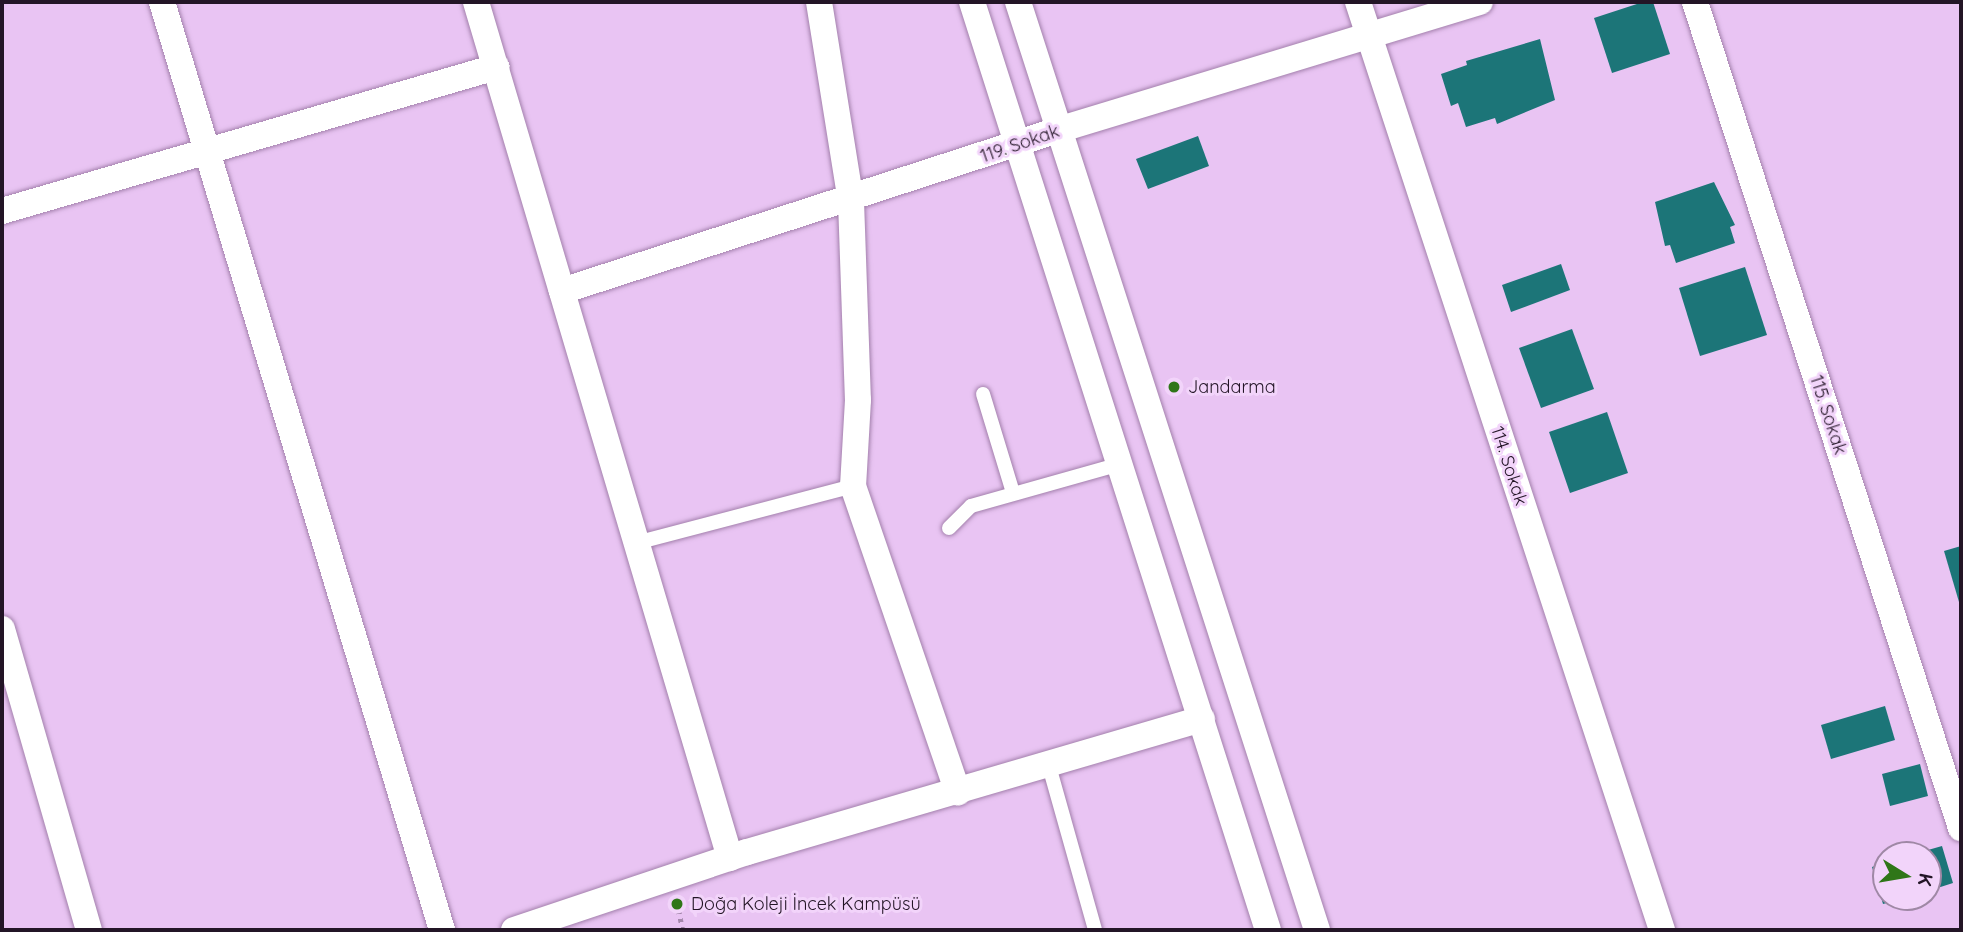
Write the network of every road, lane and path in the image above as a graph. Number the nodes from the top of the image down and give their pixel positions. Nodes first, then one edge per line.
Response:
1 (162, 2) edge
2 (476, 2) edge
3 (819, 2) edge
4 (972, 2) edge
5 (1018, 2) edge
6 (1358, 2) edge
7 (1480, 2) edge
8 (1695, 2) edge
9 (1368, 37) junction
10 (496, 67) junction
11 (1058, 130) junction
12 (1017, 146) junction
13 (207, 152) junction
14 (851, 201) junction
15 (2, 211) edge
16 (562, 291) junction
17 (983, 394) dead end
18 (1120, 464) junction
19 (853, 486) junction
20 (1013, 493) junction
21 (949, 527) dead end
22 (636, 543) junction
23 (2, 629) edge
24 (1202, 719) junction
25 (1048, 766) junction
26 (958, 793) junction
27 (1961, 828) edge
28 (730, 858) junction
29 (89, 930) edge
30 (442, 930) edge
31 (514, 930) edge
32 (1096, 930) edge
33 (1269, 930) edge
34 (1317, 930) edge
35 (1662, 930) edge

1 - 13 street
2 - 10 street
3 - 14 street
4 - 12 street
5 - 11 street
6 - 9 street, 114. Sokak
7 - 9 street, 119. Sokak
8 - 27 street, 115. Sokak
9 - 11 street, 119. Sokak
9 - 35 street, 114. Sokak
10 - 13 street
10 - 16 street
11 - 12 street, 119. Sokak
11 - 34 street
12 - 14 street, 119. Sokak
12 - 18 street
13 - 15 street
13 - 30 street
14 - 16 street, 119. Sokak
14 - 19 street
16 - 22 street
17 - 20 lane
18 - 20 lane
18 - 24 street
19 - 22 lane
19 - 26 street
20 - 21 lane
22 - 28 street
23 - 29 street
24 - 25 street
24 - 33 street
25 - 26 street
25 - 32 lane
26 - 28 street
28 - 31 street

